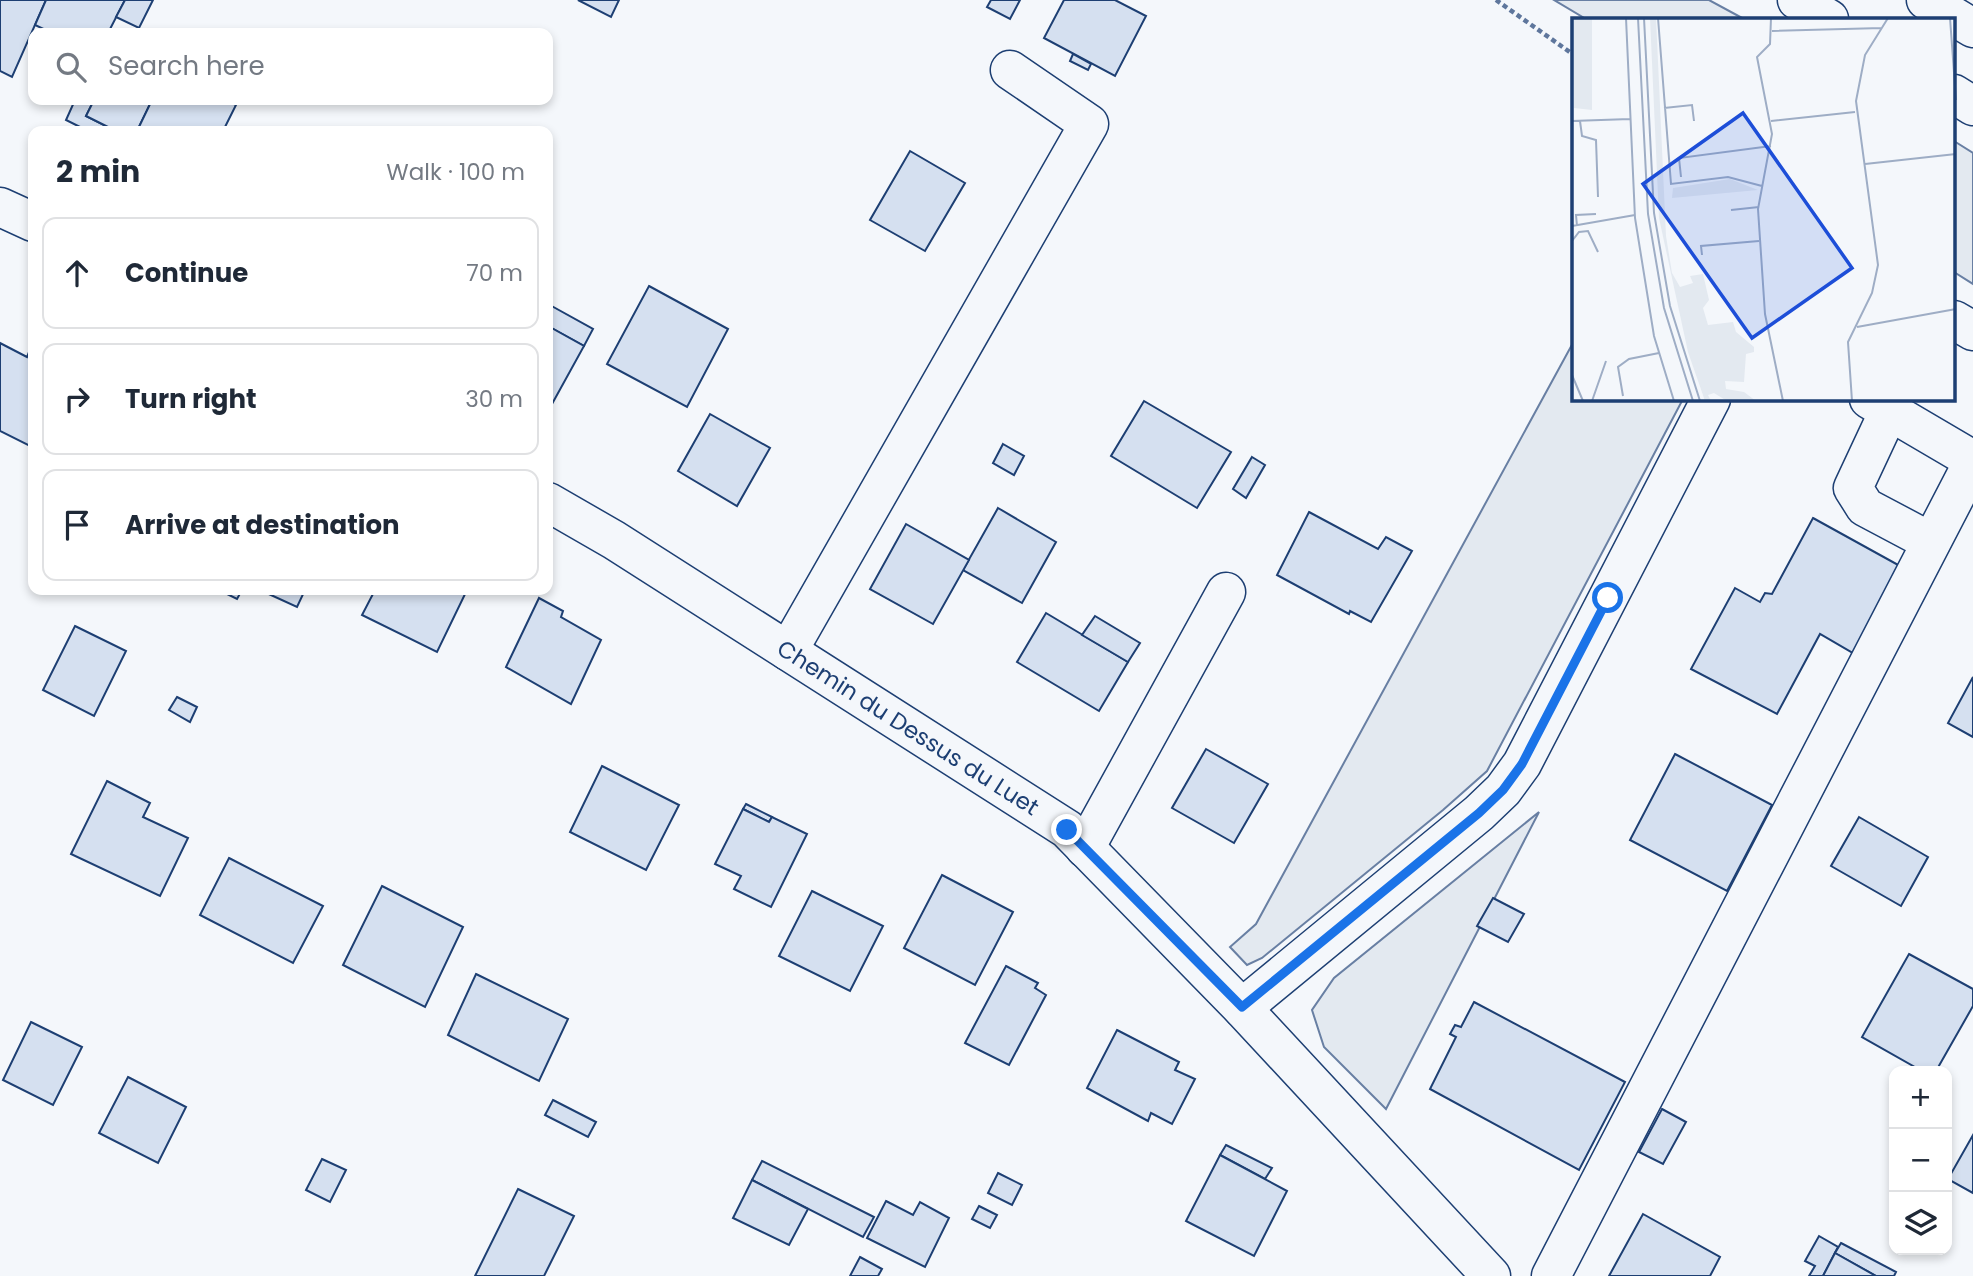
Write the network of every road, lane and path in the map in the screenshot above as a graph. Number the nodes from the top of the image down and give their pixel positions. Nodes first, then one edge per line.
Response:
1 (1496, 0) edge
2 (1797, 0) edge
3 (1926, 0) edge
4 (1827, 18) edge
5 (1973, 28) edge
6 (1572, 54) edge
7 (1010, 70) dead end
8 (1955, 95) edge
9 (1973, 106) edge
10 (0, 207) edge
11 (28, 220) edge
12 (1955, 321) edge
13 (1973, 331) edge
14 (1710, 401) edge
15 (1879, 405) edge
16 (1973, 461) edge
17 (553, 505) edge
18 (1931, 542) junction
19 (1226, 592) dead end
20 (788, 651) junction
21 (1085, 848) junction
22 (1242, 1007) junction
23 (1491, 1276) edge
24 (1550, 1276) edge

1 - 6 path
2 - 4 street
3 - 5 street
7 - 20 street
8 - 9 street
10 - 11 street
12 - 13 street
14 - 22 street
15 - 16 street
15 - 18 street
16 - 18 street
17 - 20 street, Chemin du Dessus du Luet
18 - 24 street
19 - 21 street
20 - 21 street, Chemin du Dessus du Luet
21 - 22 street, Chemin du Dessus du Luet
22 - 23 street, Chemin du Dessus du Luet

